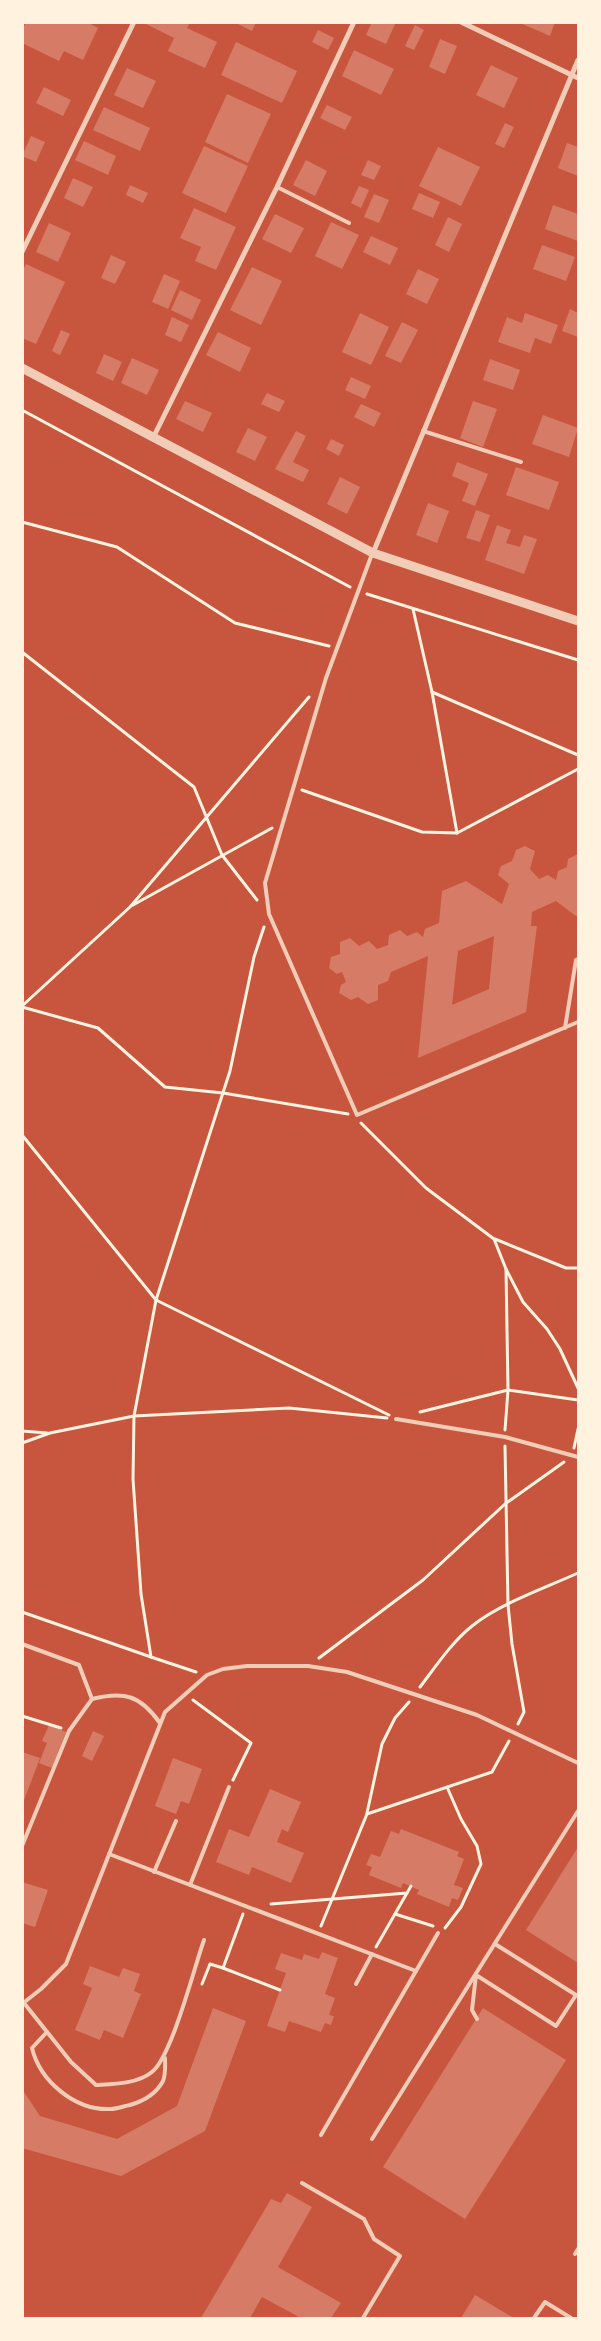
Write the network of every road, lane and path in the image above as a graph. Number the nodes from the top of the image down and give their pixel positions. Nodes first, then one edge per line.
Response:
1 (134, 22) edge
2 (354, 22) edge
3 (461, 22) edge
4 (578, 60) edge
5 (572, 76) junction
6 (578, 78) edge
7 (277, 187) junction
8 (349, 222) dead end
9 (22, 252) edge
10 (22, 368) edge
11 (22, 410) edge
12 (423, 431) junction
13 (154, 436) junction
14 (521, 462) dead end
15 (22, 522) edge
16 (372, 553) junction
17 (358, 592) junction
18 (414, 609) junction
19 (578, 621) edge
20 (337, 648) junction
21 (22, 652) edge
22 (578, 660) edge
23 (326, 678) junction
24 (432, 692) junction
25 (578, 755) edge
26 (578, 769) edge
27 (294, 786) junction
28 (207, 817) junction
29 (283, 822) junction
30 (457, 833) junction
31 (222, 855) junction
32 (130, 907) junction
33 (268, 914) junction
34 (578, 959) edge
35 (22, 1006) edge
36 (578, 1022) edge
37 (565, 1028) junction
38 (223, 1093) junction
39 (357, 1115) junction
40 (22, 1135) edge
41 (494, 1239) junction
42 (578, 1268) edge
43 (156, 1300) junction
44 (578, 1388) edge
45 (578, 1400) edge
46 (134, 1416) junction
47 (396, 1418) junction
48 (578, 1429) edge
49 (22, 1431) edge
50 (50, 1433) junction
51 (22, 1442) edge
52 (573, 1456) junction
53 (578, 1458) edge
54 (578, 1573) edge
55 (508, 1604) junction
56 (22, 1612) edge
57 (22, 1644) edge
58 (151, 1657) junction
59 (308, 1666) junction
60 (207, 1675) junction
61 (416, 1693) junction
62 (184, 1694) junction
63 (92, 1699) junction
64 (22, 1716) edge
65 (160, 1723) junction
66 (69, 1731) junction
67 (514, 1732) junction
68 (578, 1763) edge
69 (230, 1787) joint
70 (447, 1787) junction
71 (578, 1811) edge
72 (367, 1814) junction
73 (176, 1821) dead end
74 (22, 1846) edge
75 (109, 1854) junction
76 (154, 1872) junction
77 (190, 1885) junction
78 (410, 1886) dead end
79 (407, 1894) junction
80 (331, 1900) junction
81 (246, 1906) junction
82 (395, 1914) junction
83 (438, 1933) dead end
84 (318, 1934) junction
85 (204, 1940) dead end
86 (495, 1944) junction
87 (372, 1954) junction
88 (223, 1968) junction
89 (416, 1971) junction
90 (476, 1975) junction
91 (356, 1984) dead end
92 (280, 1990) dead end
93 (199, 1992) dead end
94 (23, 2004) edge
95 (477, 2019) dead end
96 (47, 2032) junction
97 (166, 2056) junction
98 (321, 2135) dead end
99 (372, 2139) dead end
100 (302, 2183) dead end
101 (578, 2249) edge
102 (576, 2254) dead end
103 (363, 2318) edge
104 (534, 2318) edge
105 (571, 2318) edge

1 - 9 street
2 - 7 street
3 - 5 street
4 - 5 street
5 - 6 street
5 - 12 street
7 - 8 lane
7 - 13 street
10 - 13 street
11 - 17 path
12 - 14 lane
12 - 16 street
13 - 16 street
15 - 20 path
16 - 17 lane
16 - 19 street
17 - 18 path
17 - 20 lane
18 - 22 path
18 - 24 path
20 - 23 lane
21 - 28 path
23 - 27 lane
23 - 28 path
24 - 25 path
24 - 30 path
26 - 30 path
27 - 29 lane
27 - 30 path
28 - 31 path
28 - 32 path
29 - 31 path
29 - 33 lane
31 - 32 path
31 - 33 path
32 - 35 path
33 - 38 path
33 - 39 lane
34 - 37 lane
35 - 38 path
36 - 37 lane
37 - 39 lane
38 - 39 path
38 - 43 path
39 - 41 path
40 - 43 path
41 - 42 path
41 - 44 path
43 - 46 path
43 - 47 path
45 - 47 path
46 - 47 path
46 - 50 path
46 - 58 path
47 - 52 lane
48 - 52 path
49 - 50 path
50 - 51 path
52 - 53 lane
52 - 59 path
54 - 55 path
55 - 61 path
55 - 67 path
56 - 58 path
57 - 63 lane
58 - 60 path
59 - 60 lane
59 - 61 lane
60 - 62 lane
61 - 67 lane
61 - 72 path
62 - 65 lane
62 - 69 path
63 - 65 lane
63 - 66 lane
64 - 66 path
65 - 75 lane
66 - 74 lane
67 - 68 lane
67 - 70 path
69 - 77 lane
70 - 72 path
70 - 82 path
71 - 86 lane
72 - 80 path
73 - 76 lane
75 - 76 lane
75 - 94 lane
76 - 77 lane
77 - 81 lane
78 - 79 path
79 - 80 path
79 - 82 path
80 - 81 path
80 - 84 path
81 - 84 lane
81 - 88 path
82 - 87 path
83 - 89 lane
84 - 87 lane
85 - 97 lane
86 - 90 lane
86 - 90 lane
87 - 89 lane
87 - 91 lane
88 - 92 path
88 - 93 path
89 - 98 lane
90 - 95 lane
90 - 99 lane
94 - 96 lane
96 - 97 lane
96 - 97 lane
100 - 103 lane
101 - 102 lane
104 - 105 lane

